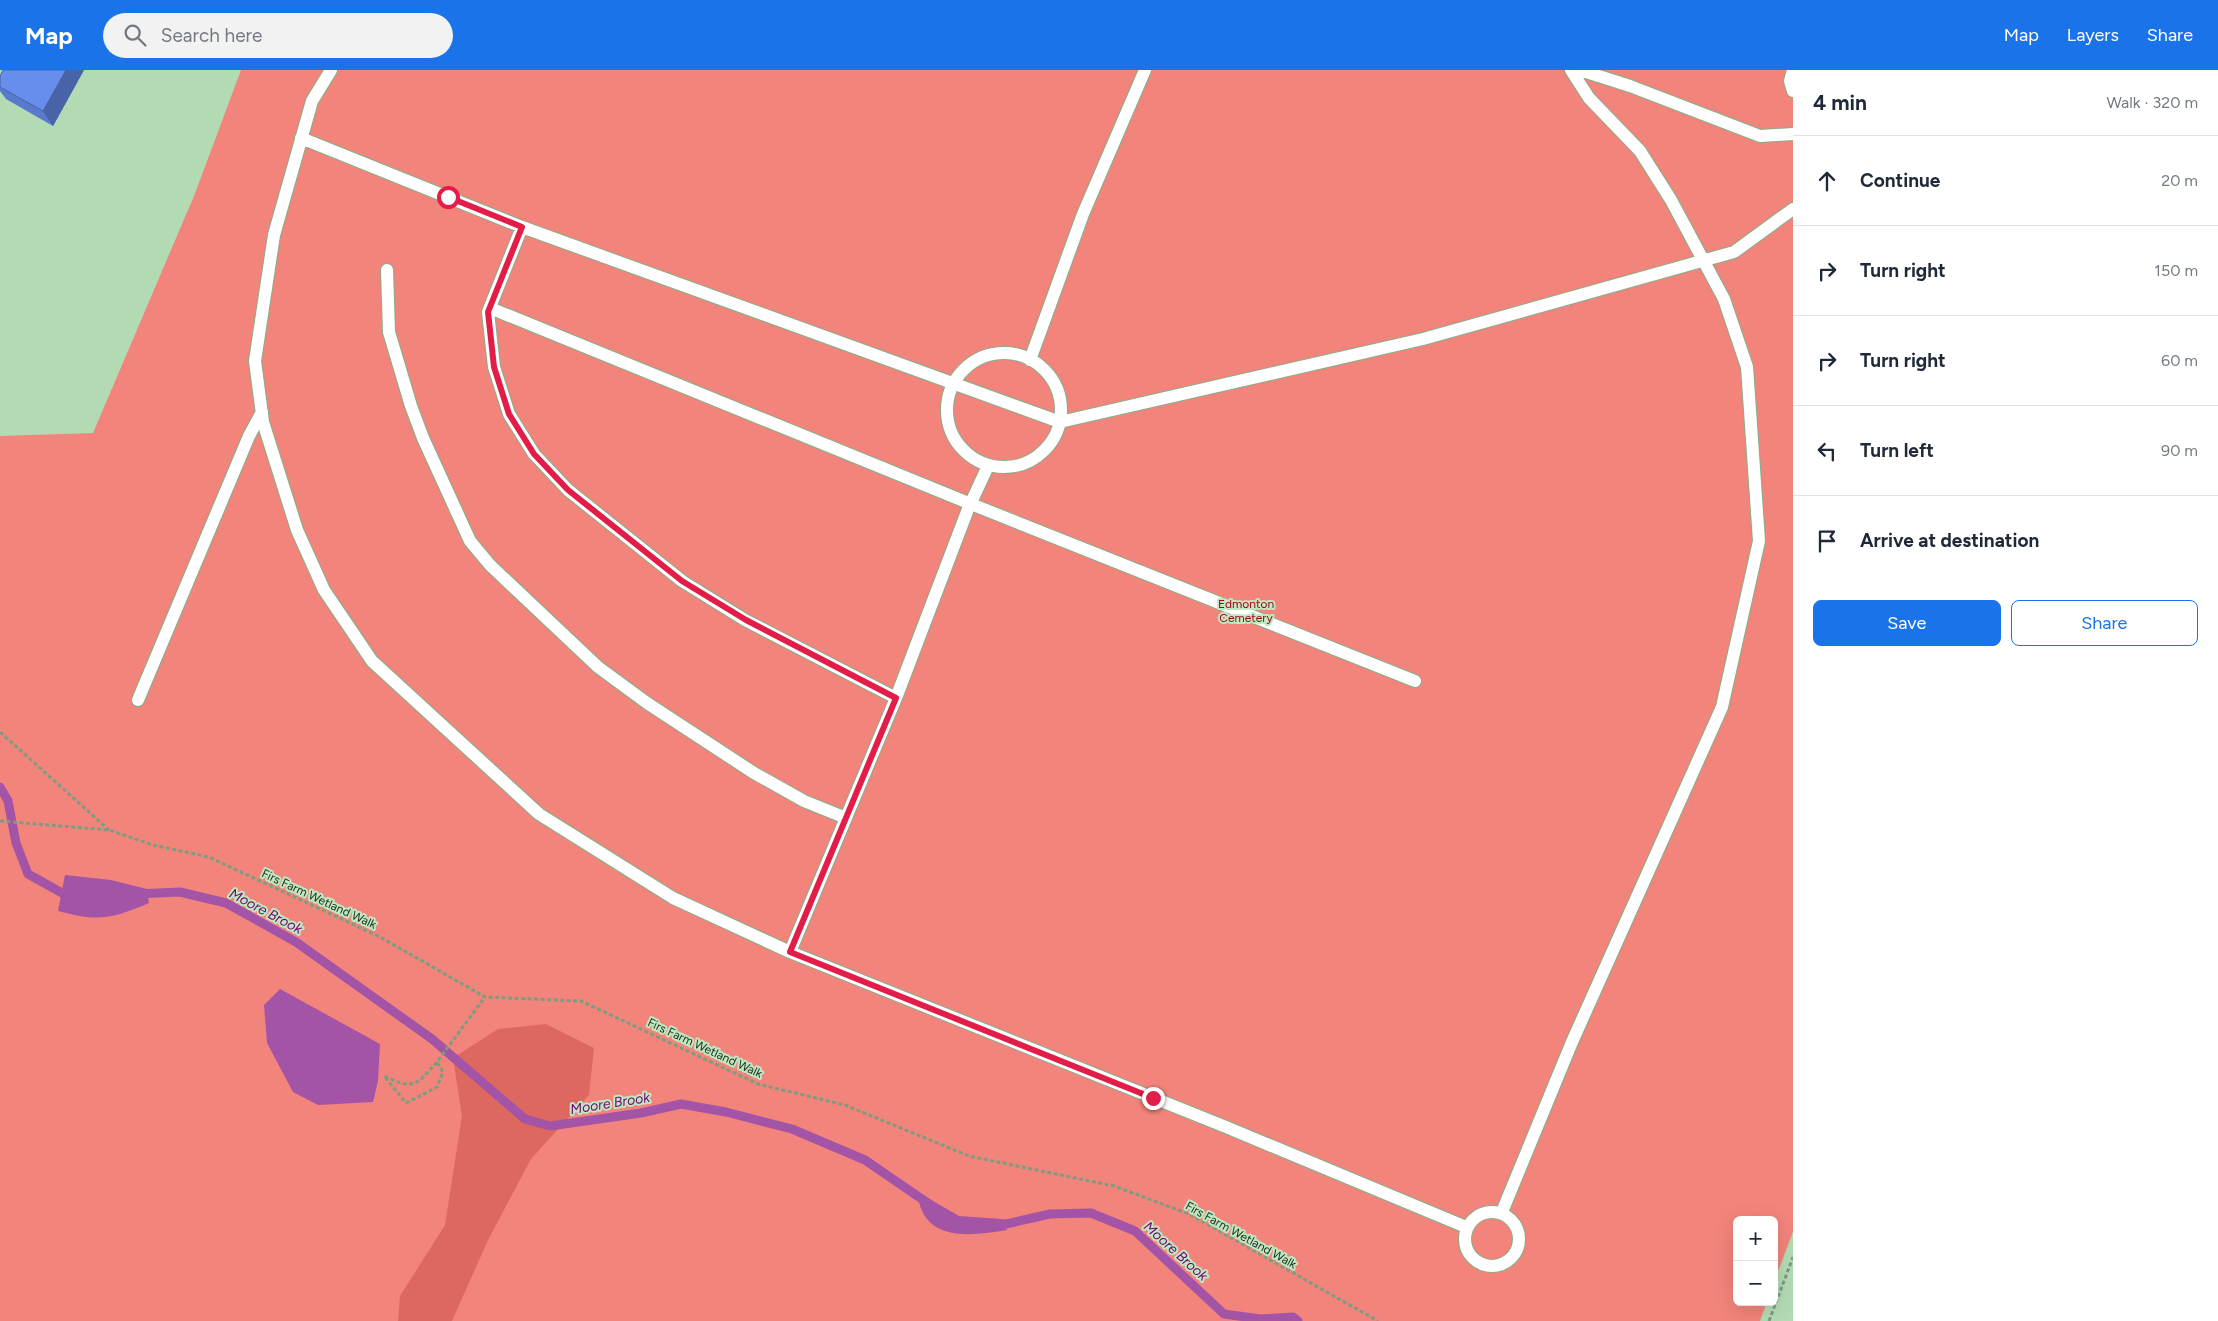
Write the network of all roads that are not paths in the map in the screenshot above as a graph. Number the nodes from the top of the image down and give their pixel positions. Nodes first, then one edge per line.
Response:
1 (331, 70) edge
2 (1145, 70) edge
3 (1571, 70) edge
4 (1580, 70) edge
5 (1793, 70) edge
6 (1793, 91) edge
7 (1793, 134) edge
8 (301, 138) junction
9 (1793, 209) edge
10 (522, 227) junction
11 (1704, 260) junction
12 (387, 270) dead end
13 (490, 308) junction
14 (1030, 360) junction
15 (953, 383) junction
16 (262, 412) junction
17 (1060, 422) junction
18 (988, 466) junction
19 (971, 504) junction
20 (1415, 681) dead end
21 (896, 698) junction
22 (138, 700) dead end
23 (846, 818) junction
24 (790, 952) junction
25 (1502, 1212) junction
26 (1466, 1227) junction

1 - 8 lane
2 - 14 lane
3 - 11 lane
4 - 7 lane
5 - 6 lane
8 - 10 lane
8 - 16 lane
9 - 11 lane
10 - 13 lane
10 - 15 lane
11 - 17 lane
11 - 25 lane
12 - 23 lane
13 - 19 lane
13 - 21 lane
14 - 15 lane
14 - 17 lane
15 - 17 lane
15 - 18 lane
16 - 22 lane
16 - 24 lane
17 - 18 lane
18 - 19 lane
19 - 20 lane
19 - 21 lane
21 - 23 lane
23 - 24 lane
24 - 26 lane
25 - 26 lane
25 - 26 lane

